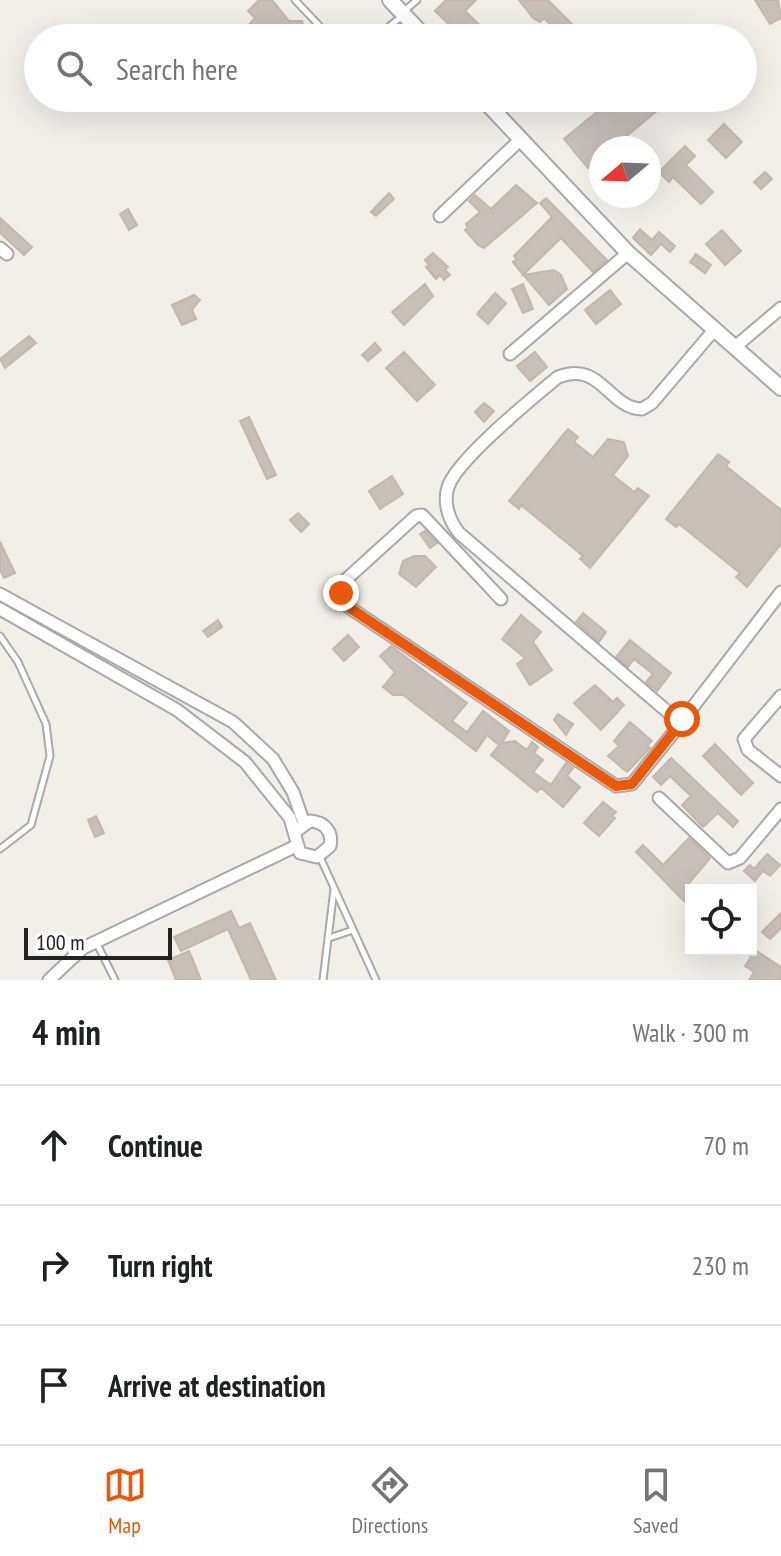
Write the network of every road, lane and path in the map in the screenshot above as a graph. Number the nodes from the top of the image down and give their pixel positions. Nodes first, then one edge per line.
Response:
1 (295, 0) edge
2 (390, 0) edge
3 (417, 0) edge
4 (403, 14) junction
5 (318, 24) edge
6 (391, 24) edge
7 (413, 24) edge
8 (495, 112) edge
9 (521, 139) junction
10 (440, 216) dead end
11 (628, 253) junction
12 (781, 308) edge
13 (714, 330) junction
14 (735, 347) junction
15 (510, 354) dead end
16 (781, 388) edge
17 (781, 592) edge
18 (0, 594) edge
19 (501, 599) dead end
20 (0, 609) edge
21 (0, 636) edge
22 (781, 696) edge
23 (686, 716) junction
24 (781, 776) edge
25 (659, 798) dead end
26 (781, 809) edge
27 (300, 827) junction
28 (296, 846) junction
29 (0, 849) edge
30 (320, 856) junction
31 (334, 888) junction
32 (353, 930) junction
33 (328, 939) junction
34 (96, 942) junction
35 (52, 978) edge
36 (115, 980) edge
37 (323, 980) edge
38 (376, 980) edge

1 - 5 lane
2 - 4 street
3 - 4 lane
4 - 6 lane
4 - 7 street
8 - 9 street
9 - 10 street
9 - 11 street
11 - 13 street
11 - 15 street
12 - 14 street
13 - 14 street
13 - 23 street
14 - 16 street
17 - 23 street
18 - 27 street
19 - 23 street
20 - 27 street
21 - 29 lane
22 - 24 street
25 - 26 street
27 - 28 street
27 - 30 street
28 - 30 street
28 - 34 street
30 - 31 lane
31 - 32 lane
31 - 33 lane
32 - 33 lane
32 - 38 lane
33 - 37 lane
34 - 35 street
34 - 36 lane

